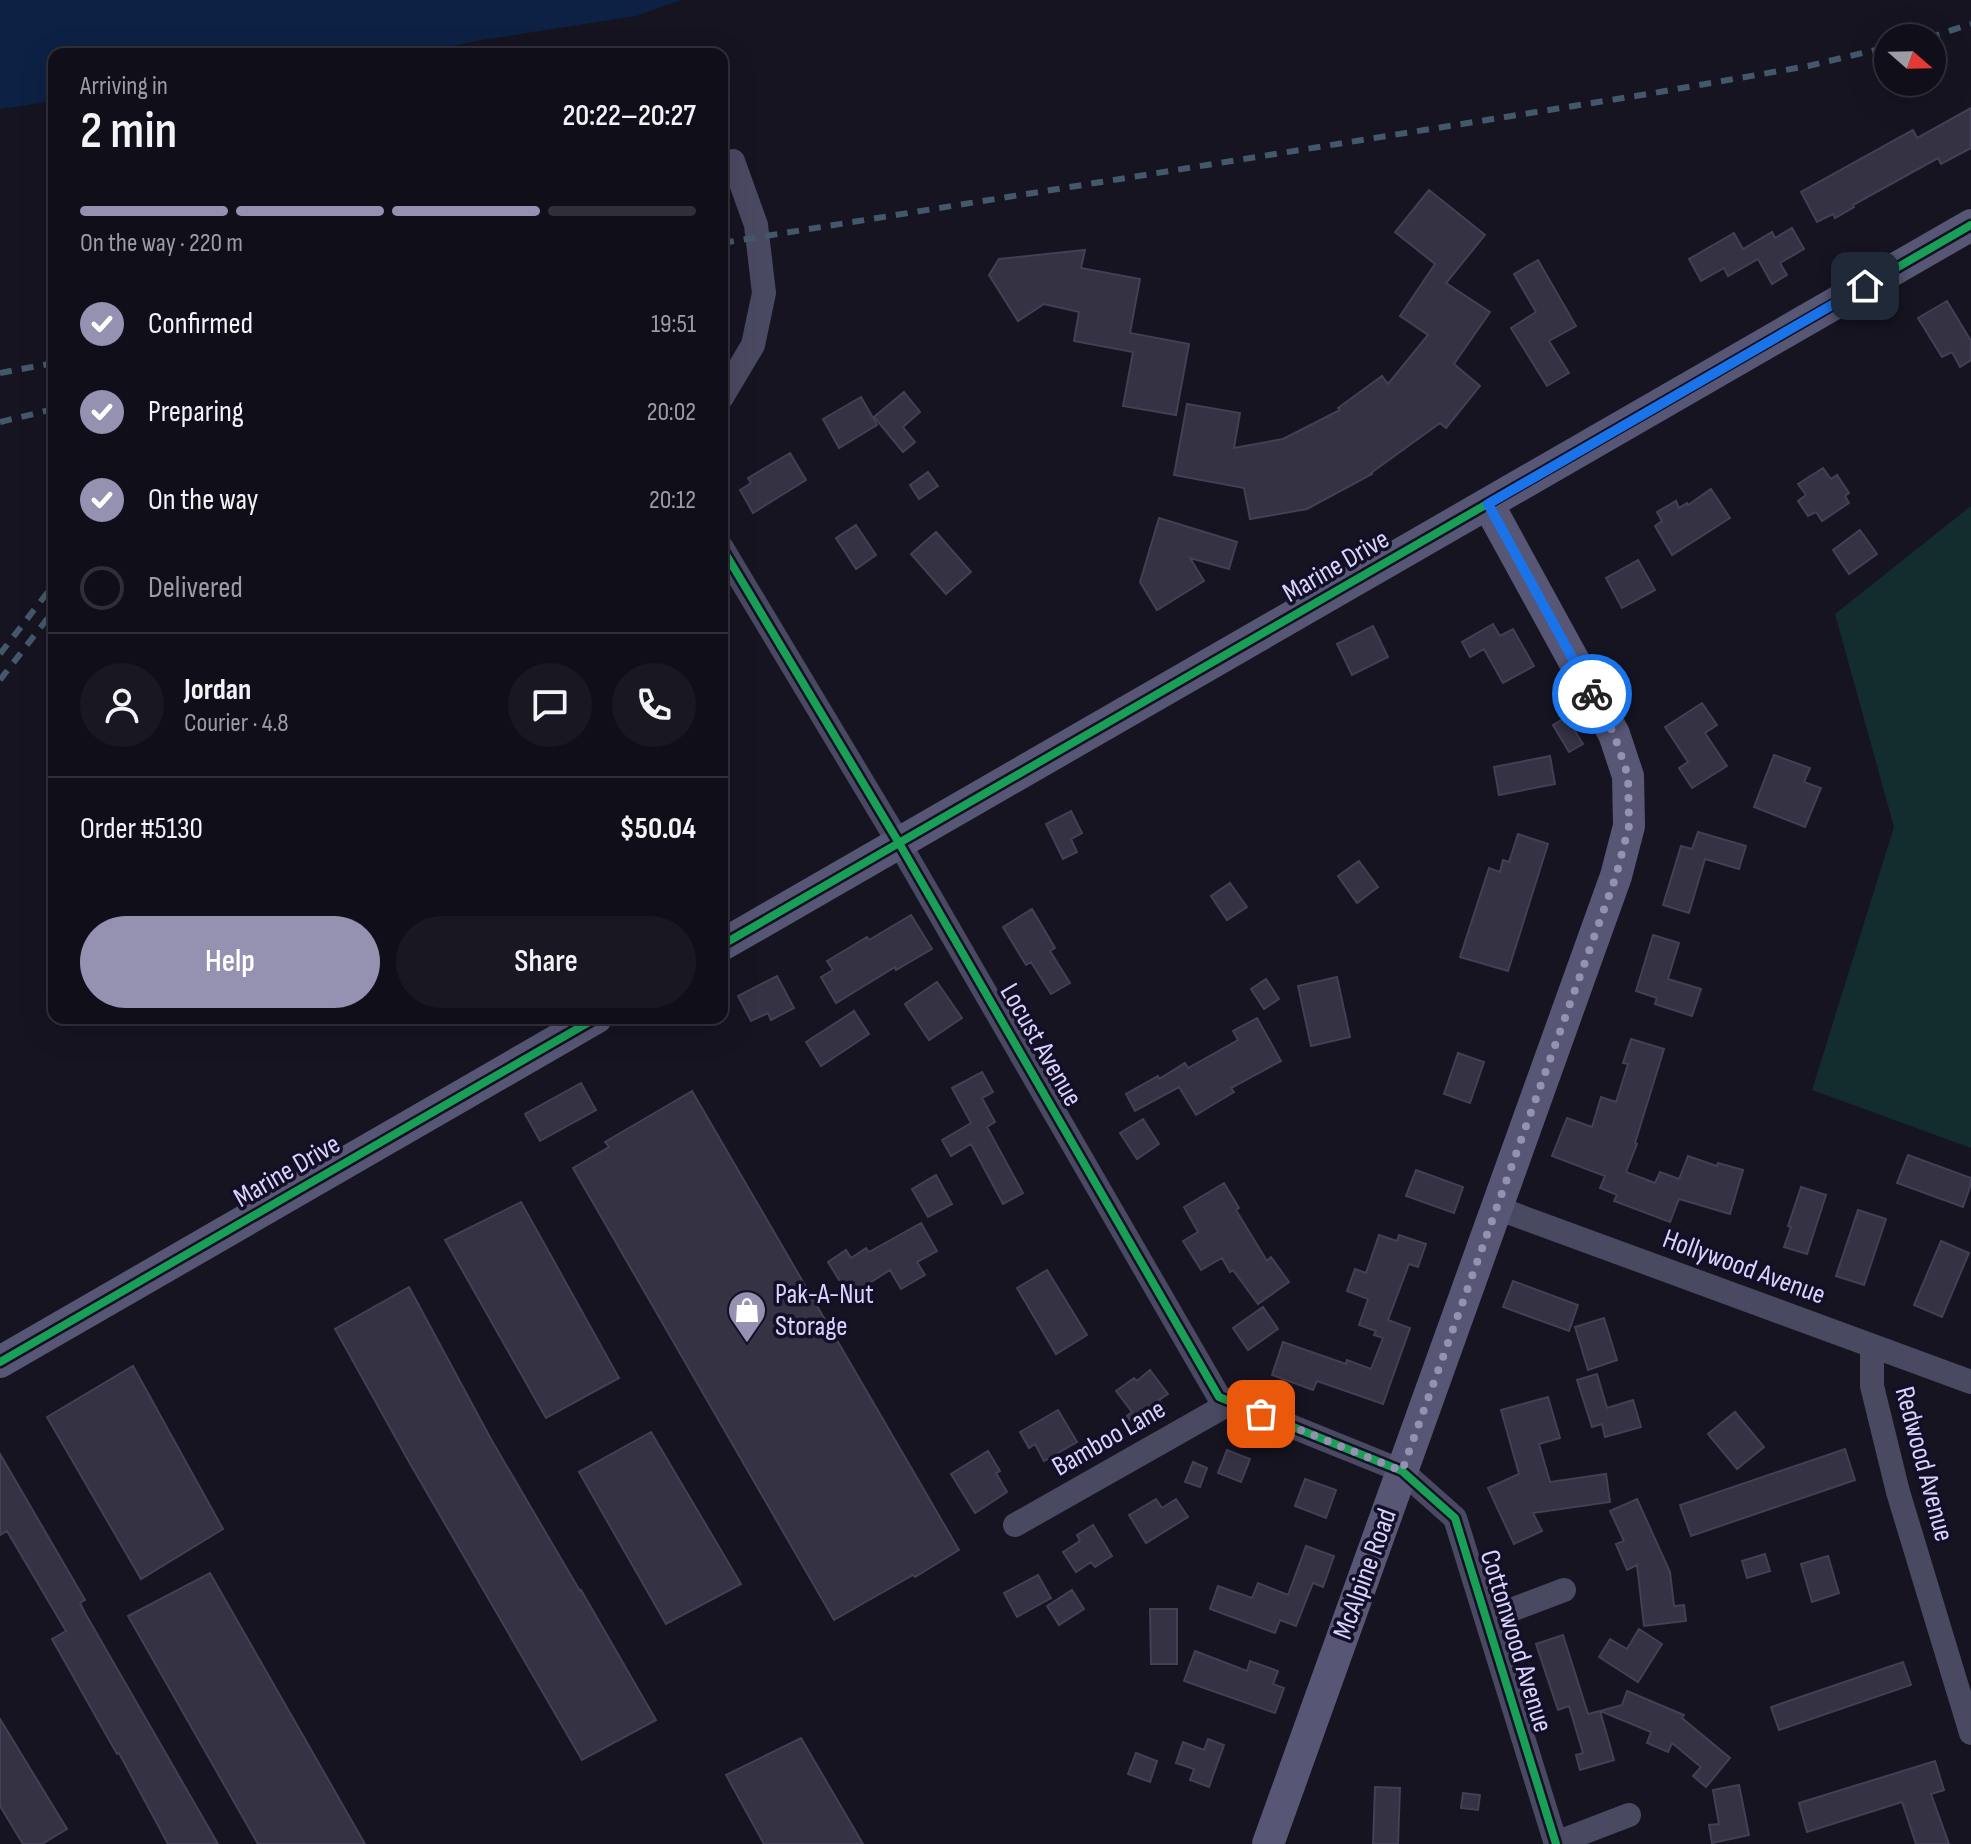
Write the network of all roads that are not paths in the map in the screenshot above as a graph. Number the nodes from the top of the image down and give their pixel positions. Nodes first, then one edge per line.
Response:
1 (733, 161) dead end
2 (1971, 225) edge
3 (728, 387) edge
4 (1488, 504) junction
5 (728, 558) edge
6 (899, 843) junction
7 (728, 942) edge
8 (586, 1024) edge
9 (1497, 1208) junction
10 (1872, 1346) junction
11 (0, 1362) edge
12 (1971, 1382) edge
13 (1232, 1402) junction
14 (1402, 1471) junction
15 (1015, 1525) dead end
16 (1564, 1590) dead end
17 (1487, 1619) junction
18 (1971, 1733) edge
19 (1629, 1815) dead end
20 (1556, 1843) edge
21 (1268, 1844) edge

1 - 3 street
2 - 4 main road, Marine Drive
4 - 6 main road, Marine Drive
4 - 9 main road, McAlpine Road
5 - 6 street, Locust Avenue
6 - 7 main road, Marine Drive
6 - 13 street, Locust Avenue
8 - 11 main road, Marine Drive
9 - 10 street, Hollywood Avenue
9 - 14 main road, McAlpine Road
10 - 12 street, Hollywood Avenue
10 - 18 street, Redwood Avenue
13 - 14 street, Locust Avenue
13 - 15 street, Bamboo Lane
14 - 17 street, Cottonwood Avenue
14 - 21 main road, McAlpine Road
16 - 17 street
17 - 20 street, Cottonwood Avenue
19 - 20 street

